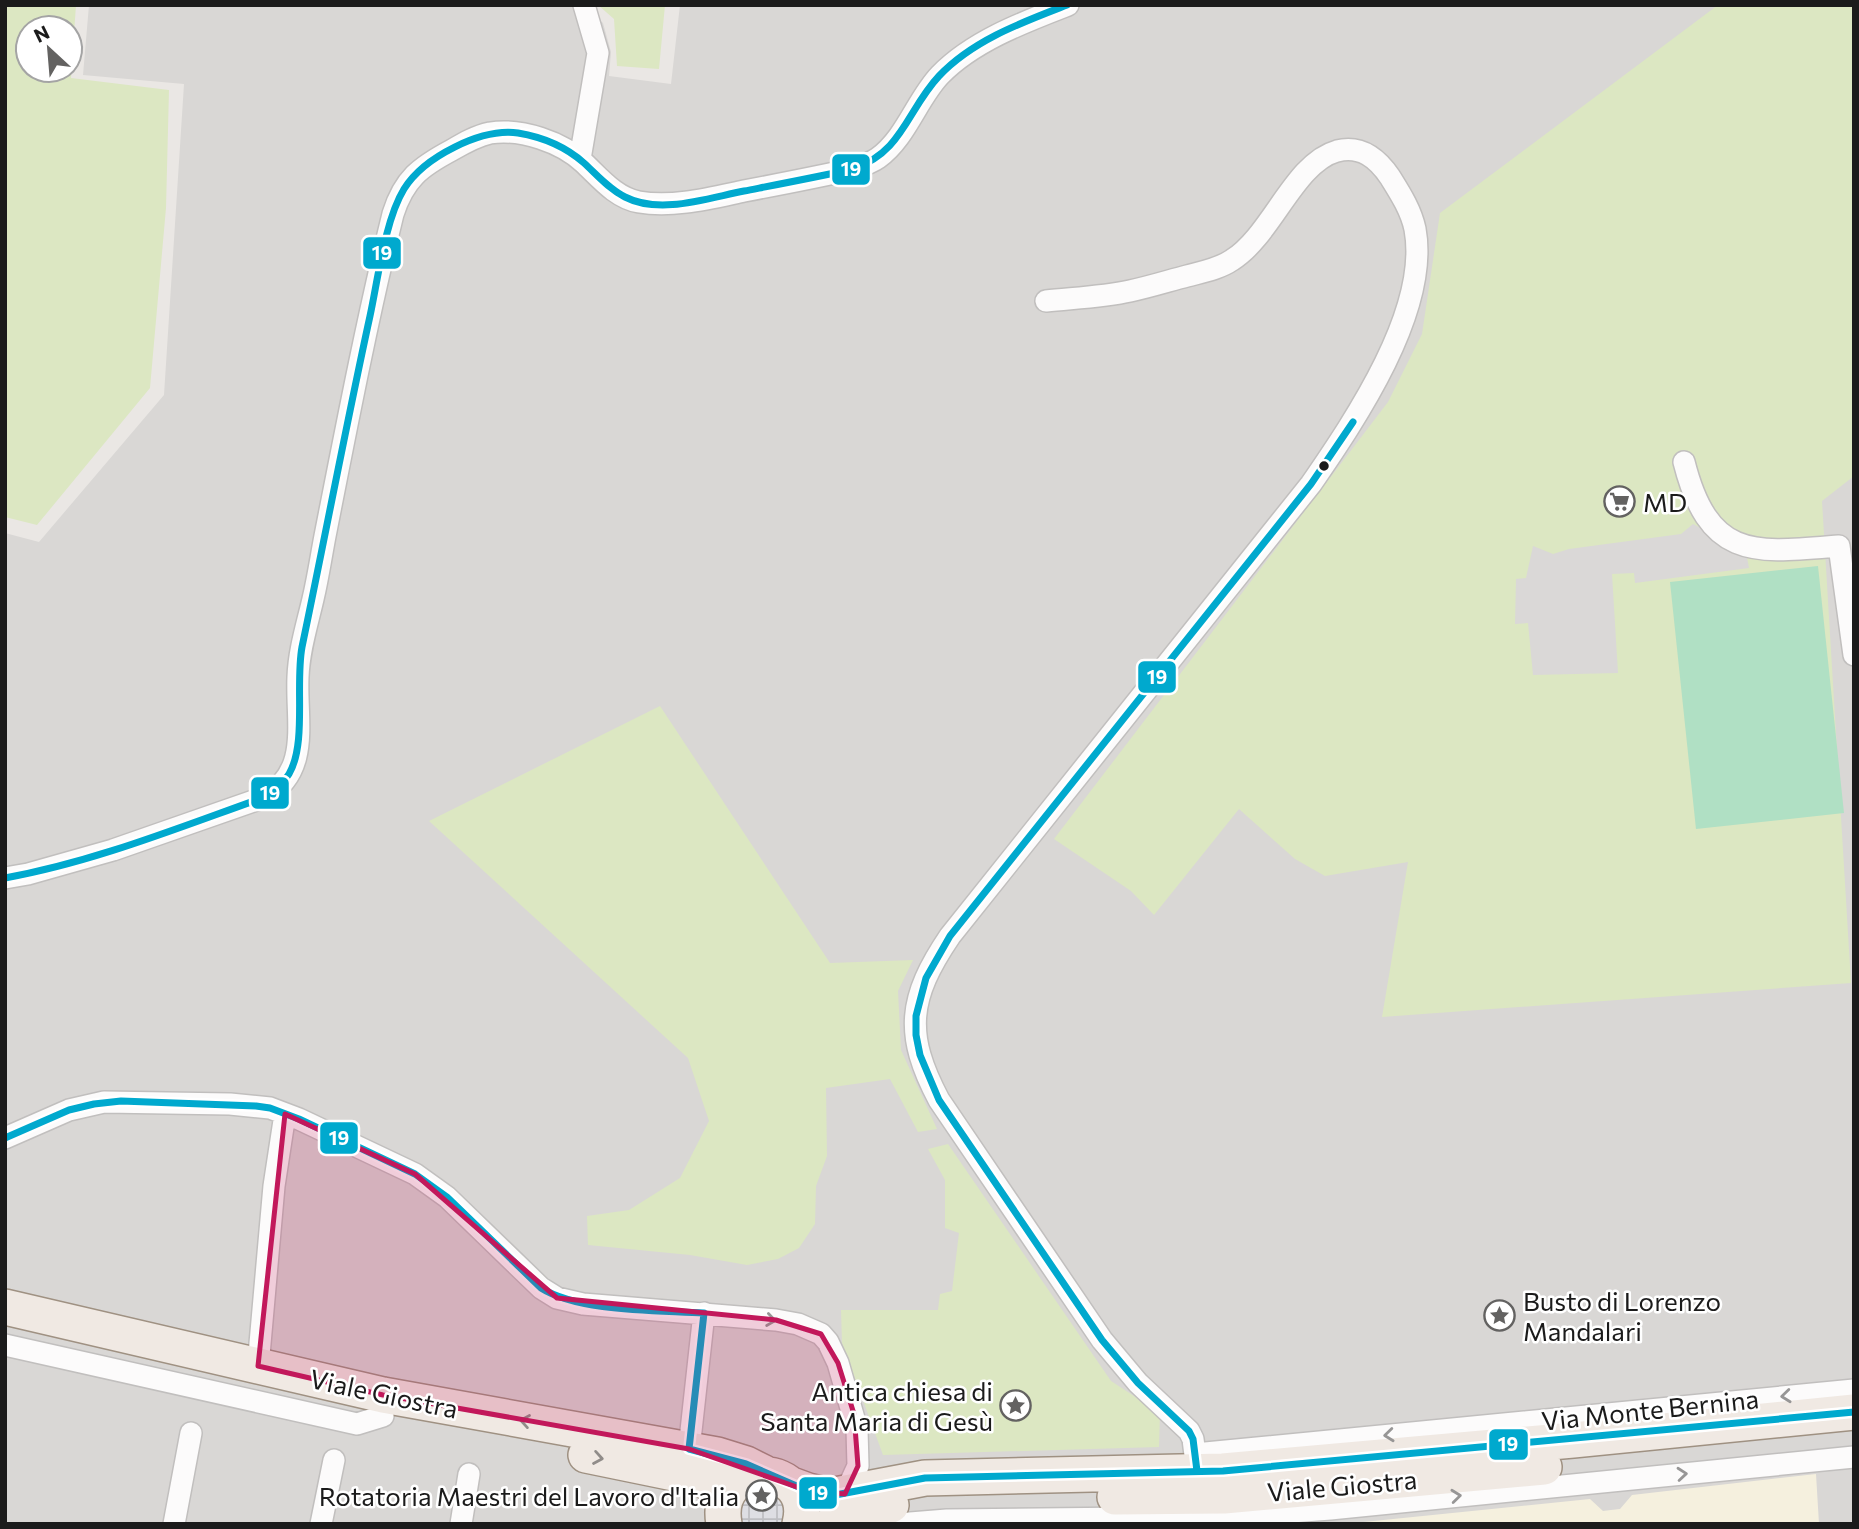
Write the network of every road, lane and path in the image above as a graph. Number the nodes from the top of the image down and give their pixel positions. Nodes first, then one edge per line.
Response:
1 (584, 5) edge
2 (1068, 5) edge
3 (580, 159) junction
4 (1046, 301) dead end
5 (1684, 463) dead end
6 (1854, 655) edge
7 (5, 878) edge
8 (285, 1114) junction
9 (5, 1138) edge
10 (5, 1307) edge
11 (704, 1313) junction
12 (5, 1327) edge
13 (5, 1345) edge
14 (258, 1366) junction
15 (1854, 1390) edge
16 (1854, 1412) edge
17 (383, 1416) junction
18 (191, 1433) dead end
19 (1854, 1436) edge
20 (689, 1449) junction
21 (1854, 1457) edge
22 (334, 1460) dead end
23 (1196, 1462) junction
24 (469, 1474) dead end
25 (777, 1478) junction
26 (839, 1509) edge
27 (719, 1515) edge
28 (174, 1524) edge
29 (321, 1524) edge
30 (461, 1524) edge
31 (800, 1524) edge
32 (898, 1524) edge

1 - 3 street
2 - 3 street
3 - 7 street
4 - 23 street
5 - 6 street
8 - 9 street
8 - 11 street
8 - 14 street
10 - 14 main road, Viale Giostra
11 - 20 street
11 -> 26 street
12 - 17 main road, Viale Giostra
13 - 17 street
20 -> 14 main road, Viale Giostra
15 -> 23 street, Via Monte Bernina
16 - 23 main road, Viale Giostra
17 -> 27 main road, Viale Giostra
18 - 28 street
19 - 26 main road, Viale Giostra
20 - 25 main road, Viale Giostra
32 -> 21 street, Viale Giostra
22 - 29 street
23 - 26 main road, Viale Giostra
24 - 30 street
25 - 26 main road, Viale Giostra
25 - 27 main road
25 - 31 main road

